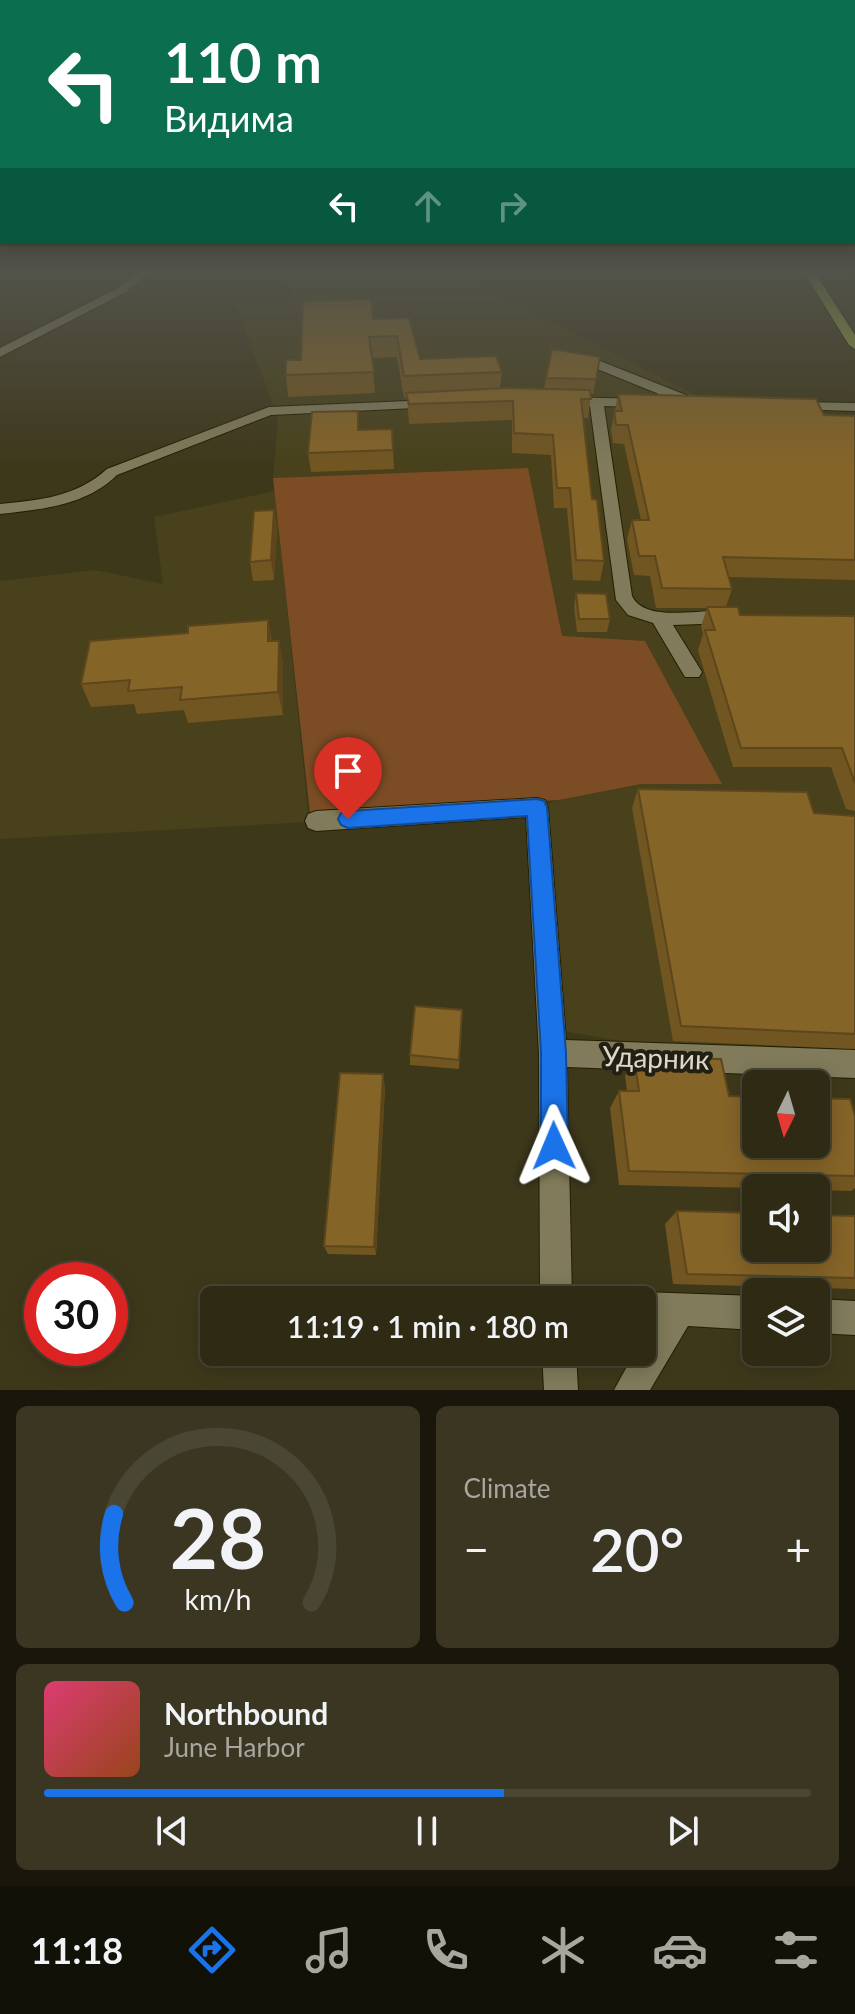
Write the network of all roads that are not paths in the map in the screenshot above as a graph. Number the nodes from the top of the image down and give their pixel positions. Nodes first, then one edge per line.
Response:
1 (33, 336) edge
2 (0, 353) edge
3 (590, 361) edge
4 (548, 401) edge
5 (596, 401) junction
6 (454, 403) edge
7 (696, 404) junction
8 (712, 404) edge
9 (775, 406) edge
10 (855, 407) edge
11 (0, 509) edge
12 (659, 617) junction
13 (750, 617) edge
14 (692, 672) dead end
15 (316, 821) dead end
16 (553, 1053) junction
17 (855, 1064) edge
18 (556, 1286) edge
19 (656, 1309) edge
20 (679, 1310) junction
21 (742, 1312) edge
22 (830, 1317) edge
23 (855, 1318) edge
24 (560, 1366) edge
25 (561, 1390) edge
26 (631, 1390) edge

1 - 2 street
3 - 7 street
4 - 5 street
5 - 7 street
5 - 12 street
6 - 11 street
7 - 8 street
9 - 10 street
12 - 13 street
12 - 14 street
15 - 16 street
16 - 17 street, Ударник
16 - 18 street
19 - 20 street
20 - 21 street
20 - 26 street
22 - 23 street
24 - 25 street

